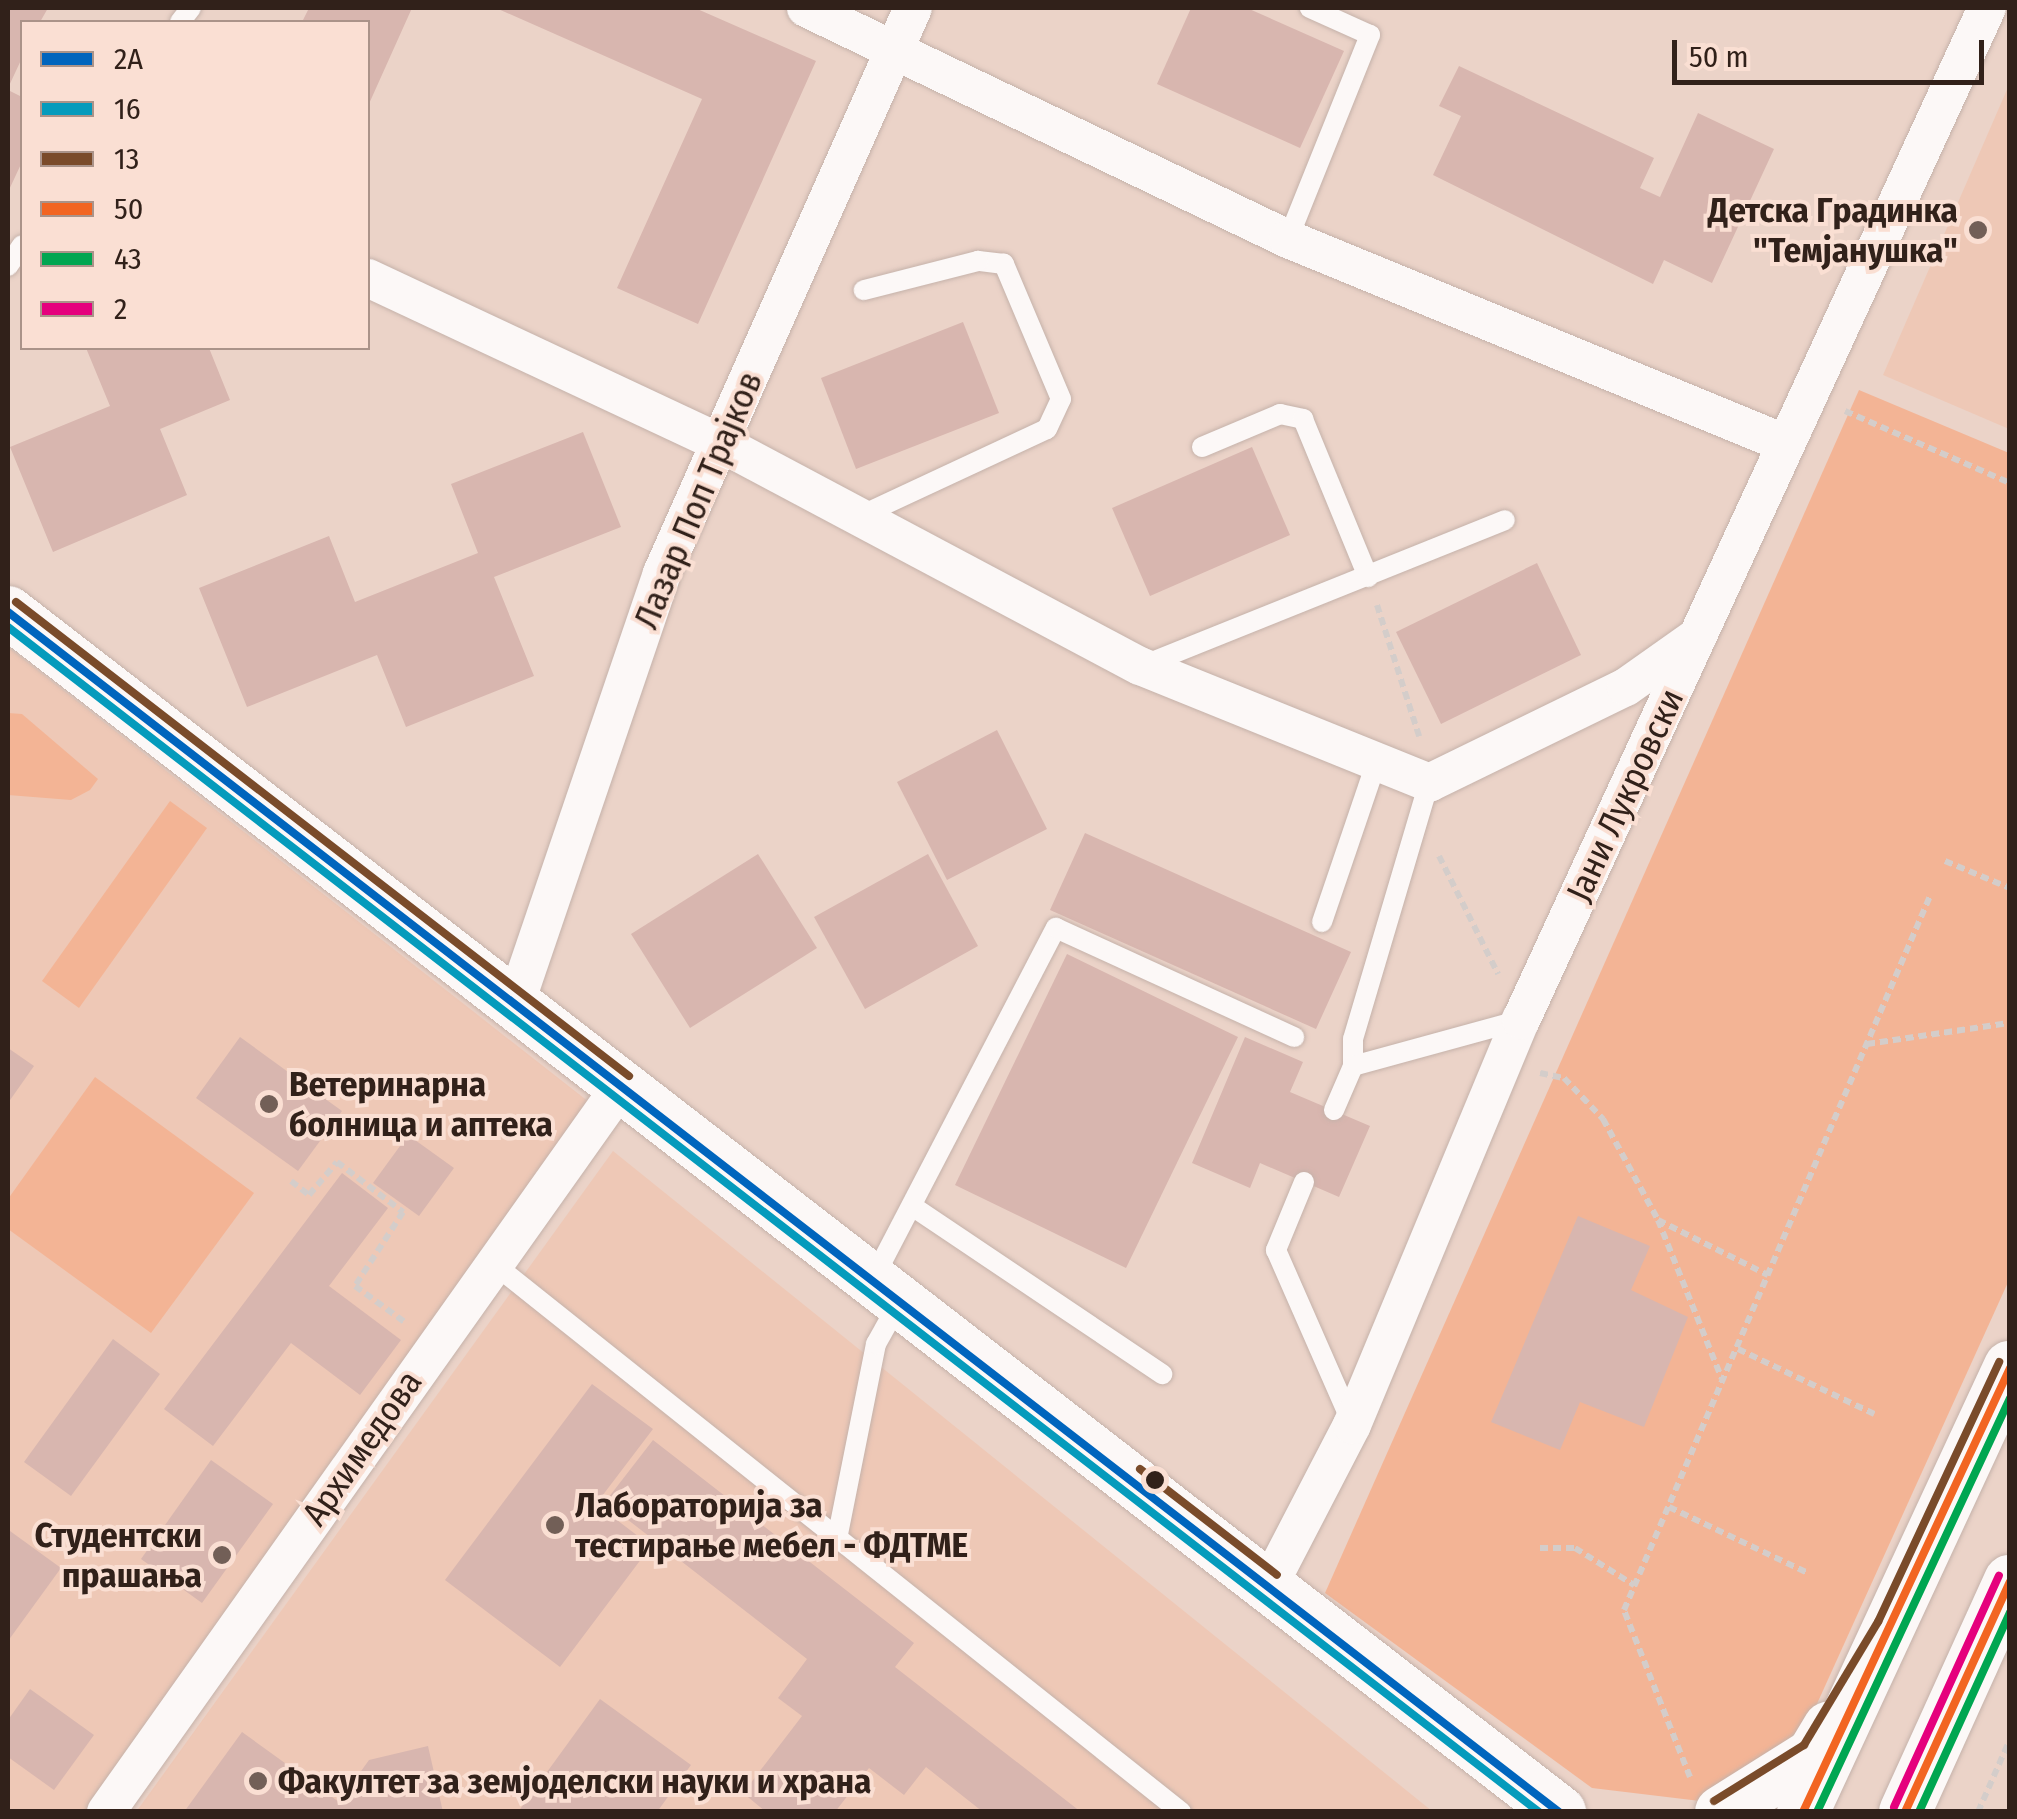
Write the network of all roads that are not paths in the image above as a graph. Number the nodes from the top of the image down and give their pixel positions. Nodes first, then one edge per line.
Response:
1 (806, 8) edge
2 (913, 8) edge
3 (1310, 8) edge
4 (1986, 8) edge
5 (894, 47) junction
6 (1288, 239) junction
7 (370, 279) edge
8 (864, 290) dead end
9 (1784, 442) junction
10 (722, 444) junction
11 (1202, 446) dead end
12 (856, 518) junction
13 (1505, 520) dead end
14 (1368, 576) junction
15 (8, 612) edge
16 (1698, 636) junction
17 (1140, 666) junction
18 (1376, 763) junction
19 (1429, 783) junction
20 (1322, 922) dead end
21 (515, 1006) junction
22 (1522, 1020) junction
23 (1294, 1038) dead end
24 (1353, 1066) junction
25 (621, 1086) junction
26 (1334, 1110) dead end
27 (1304, 1182) dead end
28 (915, 1208) junction
29 (494, 1264) junction
30 (887, 1290) junction
31 (2010, 1367) edge
32 (1162, 1374) dead end
33 (1352, 1425) junction
34 (837, 1538) junction
35 (2010, 1581) edge
36 (1269, 1585) junction
37 (1889, 1628) junction
38 (1948, 1716) junction
39 (1708, 1802) edge
40 (1564, 1810) edge
41 (106, 1812) edge
42 (1181, 1812) edge
43 (1803, 1812) edge
44 (1905, 1812) edge
45 (1932, 1812) edge

1 - 5 street
2 - 5 street, Лазар Поп Трајков
3 - 6 lane
4 - 9 street, Јани Лукровски
5 - 6 street
5 - 10 street, Лазар Поп Трајков
6 - 9 street
7 - 10 street
8 - 12 lane
9 - 16 street, Јани Лукровски
10 - 12 street
10 - 21 street, Лазар Поп Трајков
11 - 14 lane
12 - 17 street
13 - 14 lane
14 - 17 lane
15 - 21 street
16 - 19 street
16 - 22 street, Јани Лукровски
17 - 18 street
18 - 19 street
18 - 20 lane
19 - 24 lane
21 - 25 street
22 - 24 lane
22 - 33 street, Јани Лукровски
23 - 28 lane
24 - 26 lane
25 - 29 street, Архимедова
25 - 30 street
27 - 33 lane
28 - 30 lane
28 - 32 lane
29 - 34 lane
29 - 41 street, Архимедова
30 - 34 lane
30 - 36 street
31 - 37 street
33 - 36 street, Јани Лукровски
34 - 42 lane
35 - 38 street
36 - 40 street
37 - 39 street
37 - 43 street
38 - 44 street
38 - 45 street

